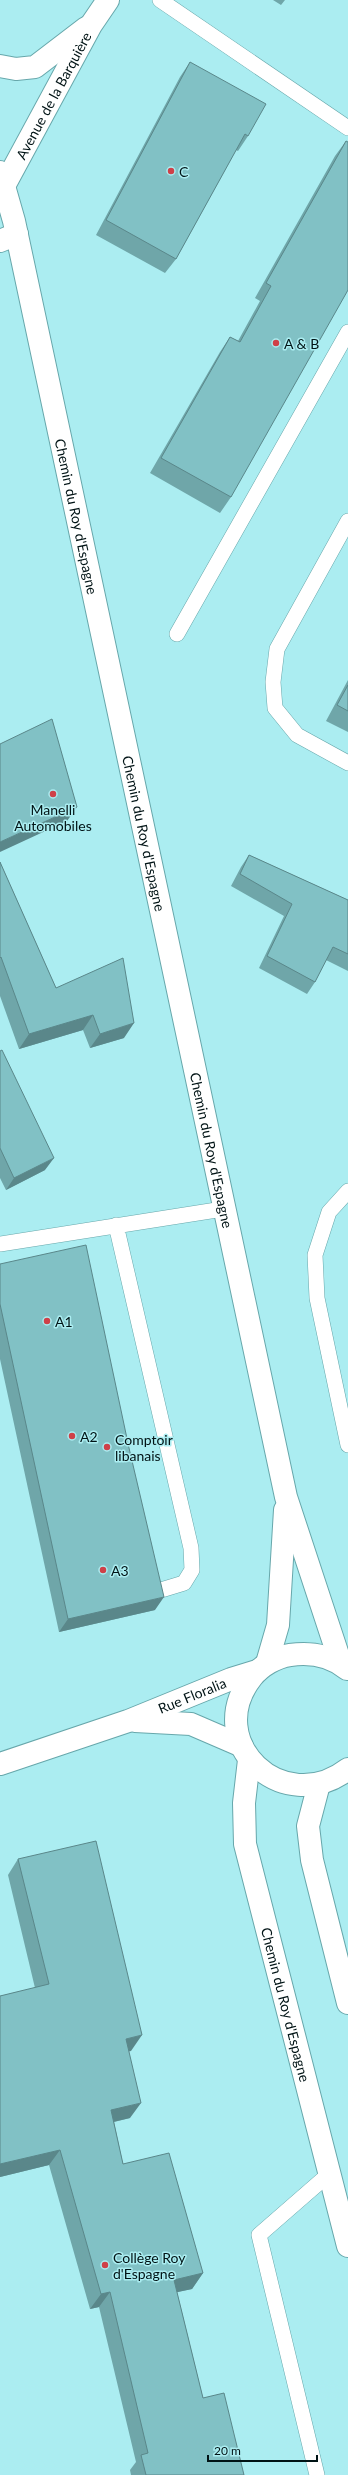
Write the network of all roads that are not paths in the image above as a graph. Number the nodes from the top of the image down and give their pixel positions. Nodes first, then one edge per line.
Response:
1 (108, 0) edge
2 (160, 0) edge
3 (90, 25) junction
4 (0, 66) edge
5 (348, 128) edge
6 (2, 179) edge
7 (8, 237) edge
8 (348, 332) edge
9 (348, 521) edge
10 (176, 634) dead end
11 (348, 763) edge
12 (348, 1191) edge
13 (223, 1209) junction
14 (116, 1225) junction
15 (0, 1244) edge
16 (348, 1445) edge
17 (286, 1496) junction
18 (161, 1590) edge
19 (262, 1667) junction
20 (345, 1667) edge
21 (128, 1721) junction
22 (245, 1753) junction
23 (0, 1764) edge
24 (348, 1769) edge
25 (319, 1784) junction
26 (348, 2003) edge
27 (329, 2174) junction
28 (348, 2246) edge
29 (317, 2475) edge

1 - 3 street, Avenue de la Barquière
2 - 5 lane
3 - 4 street, Avenue de la Barquière
3 - 6 street, Avenue de la Barquière
6 - 7 street, Chemin du Roy d'Espagne
7 - 13 street, Chemin du Roy d'Espagne
8 - 10 lane
9 - 11 lane
12 - 16 lane
13 - 14 lane
13 - 17 street, Chemin du Roy d'Espagne
14 - 15 lane
14 - 18 lane
17 - 19 street, Chemin du Roy d'Espagne
17 - 20 street, Chemin du Roy d'Espagne
19 - 20 street, Rue Floralia
19 - 21 street, Rue Floralia
19 - 22 street
21 - 22 street, Rue Floralia
21 - 23 street, Rue Floralia
22 - 25 street
22 - 27 street, Chemin du Roy d'Espagne
24 - 25 street
25 - 26 street
27 - 28 street, Chemin du Roy d'Espagne
27 - 29 lane

